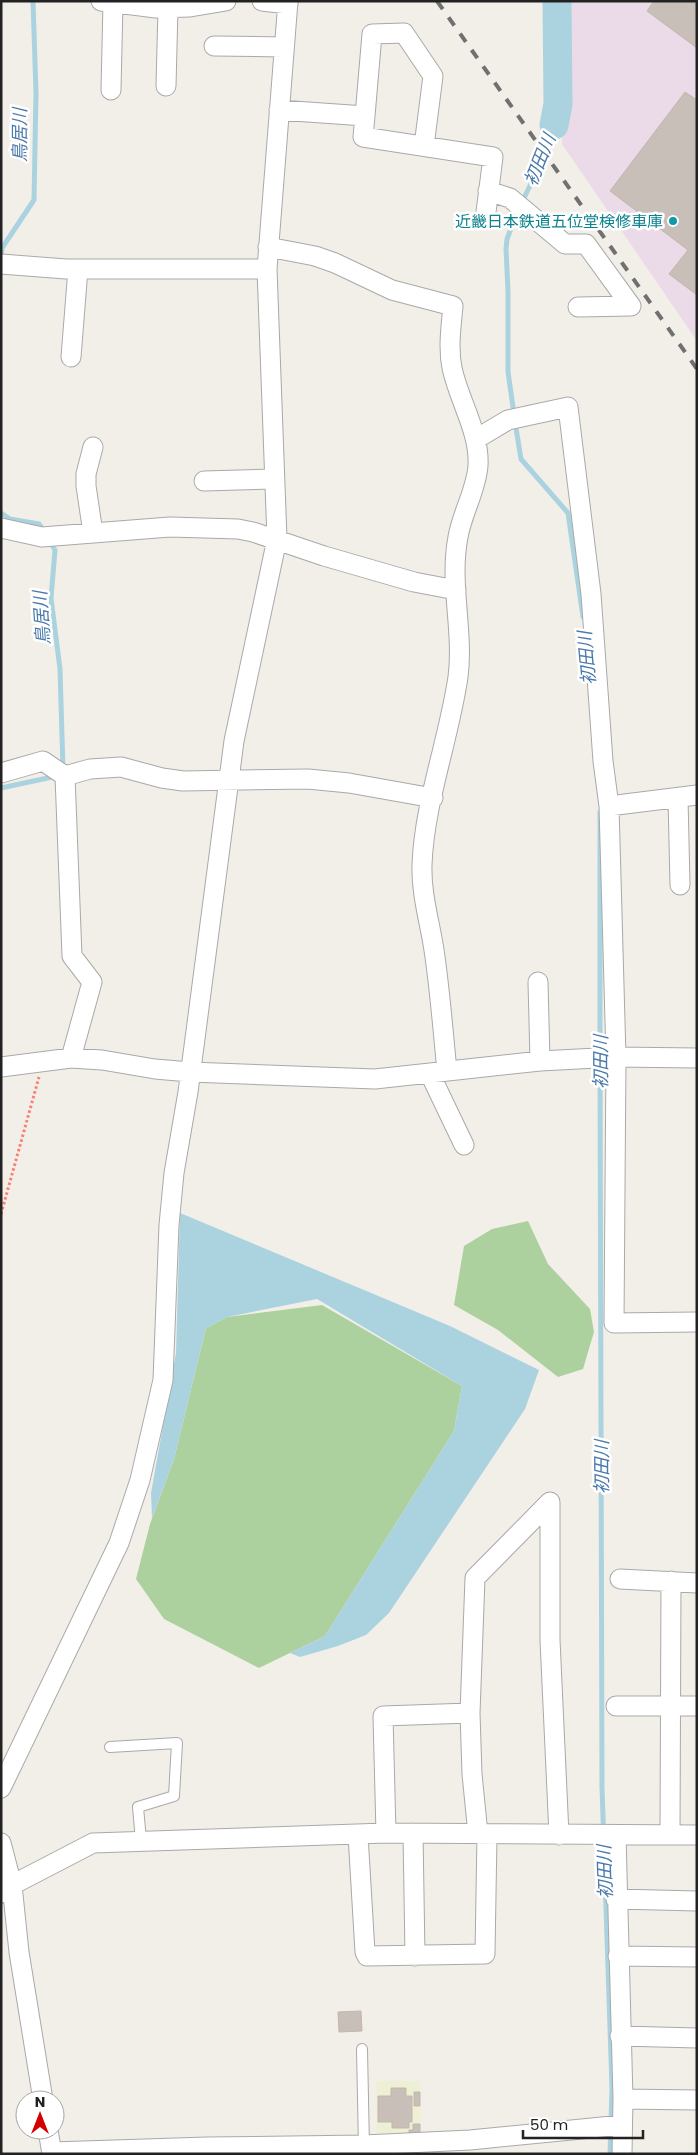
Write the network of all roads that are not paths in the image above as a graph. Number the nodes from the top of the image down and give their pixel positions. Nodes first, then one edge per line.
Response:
1 (226, 1) edge
2 (262, 1) edge
3 (107, 2) edge
4 (288, 2) edge
5 (168, 8) junction
6 (214, 46) dead end
7 (284, 47) junction
8 (166, 86) dead end
9 (111, 90) dead end
10 (278, 110) junction
11 (365, 116) junction
12 (424, 146) junction
13 (488, 191) junction
14 (486, 212) dead end
15 (268, 247) junction
16 (7, 264) edge
17 (78, 269) junction
18 (267, 269) junction
19 (578, 307) dead end
20 (71, 357) dead end
21 (476, 439) junction
22 (93, 446) dead end
23 (274, 479) junction
24 (204, 481) dead end
25 (1, 528) edge
26 (93, 533) junction
27 (277, 539) junction
28 (456, 590) junction
29 (1, 773) edge
30 (65, 776) junction
31 (228, 781) junction
32 (697, 795) edge
33 (432, 798) junction
34 (678, 798) junction
35 (609, 806) junction
36 (680, 885) dead end
37 (538, 982) dead end
38 (616, 1057) junction
39 (71, 1058) junction
40 (697, 1058) edge
41 (540, 1062) junction
42 (1, 1067) edge
43 (190, 1072) junction
44 (438, 1072) junction
45 (464, 1145) dead end
46 (697, 1322) edge
47 (620, 1579) dead end
48 (671, 1581) junction
49 (697, 1582) edge
50 (671, 1704) junction
51 (616, 1706) dead end
52 (697, 1706) edge
53 (470, 1713) junction
54 (110, 1747) dead end
55 (1, 1788) edge
56 (386, 1832) junction
57 (413, 1833) junction
58 (483, 1834) junction
59 (358, 1835) junction
60 (559, 1835) junction
61 (616, 1835) junction
62 (670, 1835) junction
63 (697, 1835) edge
64 (141, 1841) junction
65 (1, 1843) edge
66 (7, 1889) edge
67 (616, 1899) junction
68 (697, 1900) edge
69 (415, 1956) junction
70 (618, 1956) junction
71 (697, 1957) edge
72 (620, 2036) junction
73 (697, 2038) edge
74 (362, 2049) dead end
75 (41, 2090) edge
76 (623, 2099) junction
77 (697, 2100) edge
78 (622, 2125) junction
79 (50, 2140) edge
80 (470, 2147) edge
81 (208, 2150) edge
82 (364, 2150) edge
83 (52, 2153) edge
84 (622, 2154) edge

1 - 5 street
2 - 4 street
3 - 5 street
3 - 9 street
4 - 7 street
5 - 8 street
6 - 7 street
7 - 10 street
10 - 11 street
10 - 15 street
11 - 12 street
11 - 12 street
12 - 13 street
13 - 14 street
13 - 19 street
15 - 18 street
15 - 21 street
16 - 17 street
17 - 18 street
17 - 20 street
18 - 23 street
21 - 28 street
21 - 35 street
22 - 26 street
23 - 24 street
23 - 27 street
25 - 26 street
26 - 27 street
27 - 28 street
27 - 31 street
28 - 33 street
29 - 30 street
30 - 31 street
30 - 39 street
31 - 33 street
31 - 43 street
32 - 34 street
33 - 44 street
34 - 35 street
34 - 36 street
35 - 38 street
37 - 41 street
38 - 40 street
38 - 41 street
38 - 46 street
39 - 42 street
39 - 43 street
41 - 44 street
43 - 44 street
43 - 55 street
44 - 45 street
47 - 48 street
48 - 49 street
48 - 50 street
50 - 51 street
50 - 52 street
50 - 62 street
53 - 56 street
53 - 58 street
53 - 60 street
54 - 64 lane
56 - 57 street
56 - 59 street
57 - 58 street
57 - 69 street
58 - 60 street
58 - 69 street
59 - 64 street
59 - 69 street
60 - 61 street
61 - 62 street
61 - 67 street
62 - 63 street
64 - 66 street
65 - 66 street
66 - 75 street
67 - 68 street
67 - 70 street
70 - 71 street
70 - 72 street
72 - 73 street
72 - 76 street
74 - 82 lane
76 - 77 street
76 - 78 street
78 - 80 street
78 - 84 street
79 - 83 street
80 - 82 street
81 - 82 street
81 - 83 street

